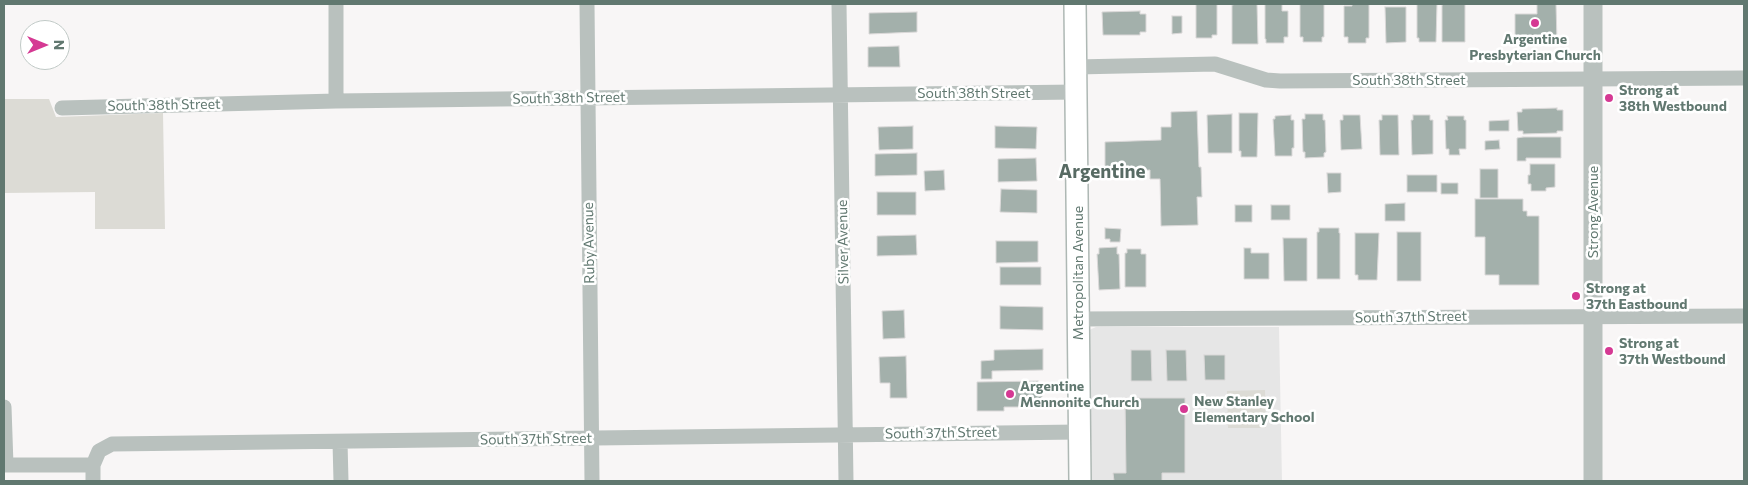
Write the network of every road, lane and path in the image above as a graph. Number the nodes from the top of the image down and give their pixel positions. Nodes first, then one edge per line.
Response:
1 (336, 4) edge
2 (587, 4) edge
3 (839, 4) edge
4 (1075, 4) edge
5 (1593, 4) edge
6 (1076, 66) junction
7 (1744, 78) edge
8 (1593, 79) junction
9 (1077, 92) junction
10 (841, 95) junction
11 (587, 98) junction
12 (336, 102) junction
13 (62, 108) dead end
14 (1593, 316) junction
15 (1744, 316) edge
16 (1078, 320) junction
17 (4, 407) edge
18 (1079, 432) junction
19 (845, 434) junction
20 (591, 438) junction
21 (340, 442) junction
22 (5, 465) edge
23 (93, 465) junction
24 (93, 481) edge
25 (341, 481) edge
26 (592, 481) edge
27 (846, 481) edge
28 (1080, 481) edge
29 (1593, 481) edge

1 - 12 street
2 - 11 street, Ruby Avenue
3 - 10 street, Silver Avenue
4 - 6 main road, Metropolitan Avenue
5 - 8 street, Strong Avenue
6 - 8 street, South 38th Street
6 - 9 main road, Metropolitan Avenue
7 - 8 street, South 38th Street
8 - 14 street, Strong Avenue
9 - 10 street, South 38th Street
9 - 16 main road, Metropolitan Avenue
10 - 11 street, South 38th Street
10 - 19 street, Silver Avenue
11 - 12 street, South 38th Street
11 - 20 street, Ruby Avenue
12 - 13 street, South 38th Street
14 - 15 street, South 37th Street
14 - 16 street, South 37th Street
14 - 29 street, Strong Avenue
16 - 18 main road, Metropolitan Avenue
17 - 22 street
18 - 19 street, South 37th Street
18 - 28 main road, Metropolitan Avenue
19 - 20 street, South 37th Street
19 - 27 street, Silver Avenue
20 - 21 street, South 37th Street
20 - 26 street, Ruby Avenue
21 - 23 street, South 37th Street
21 - 25 street
22 - 23 street
23 - 24 street

